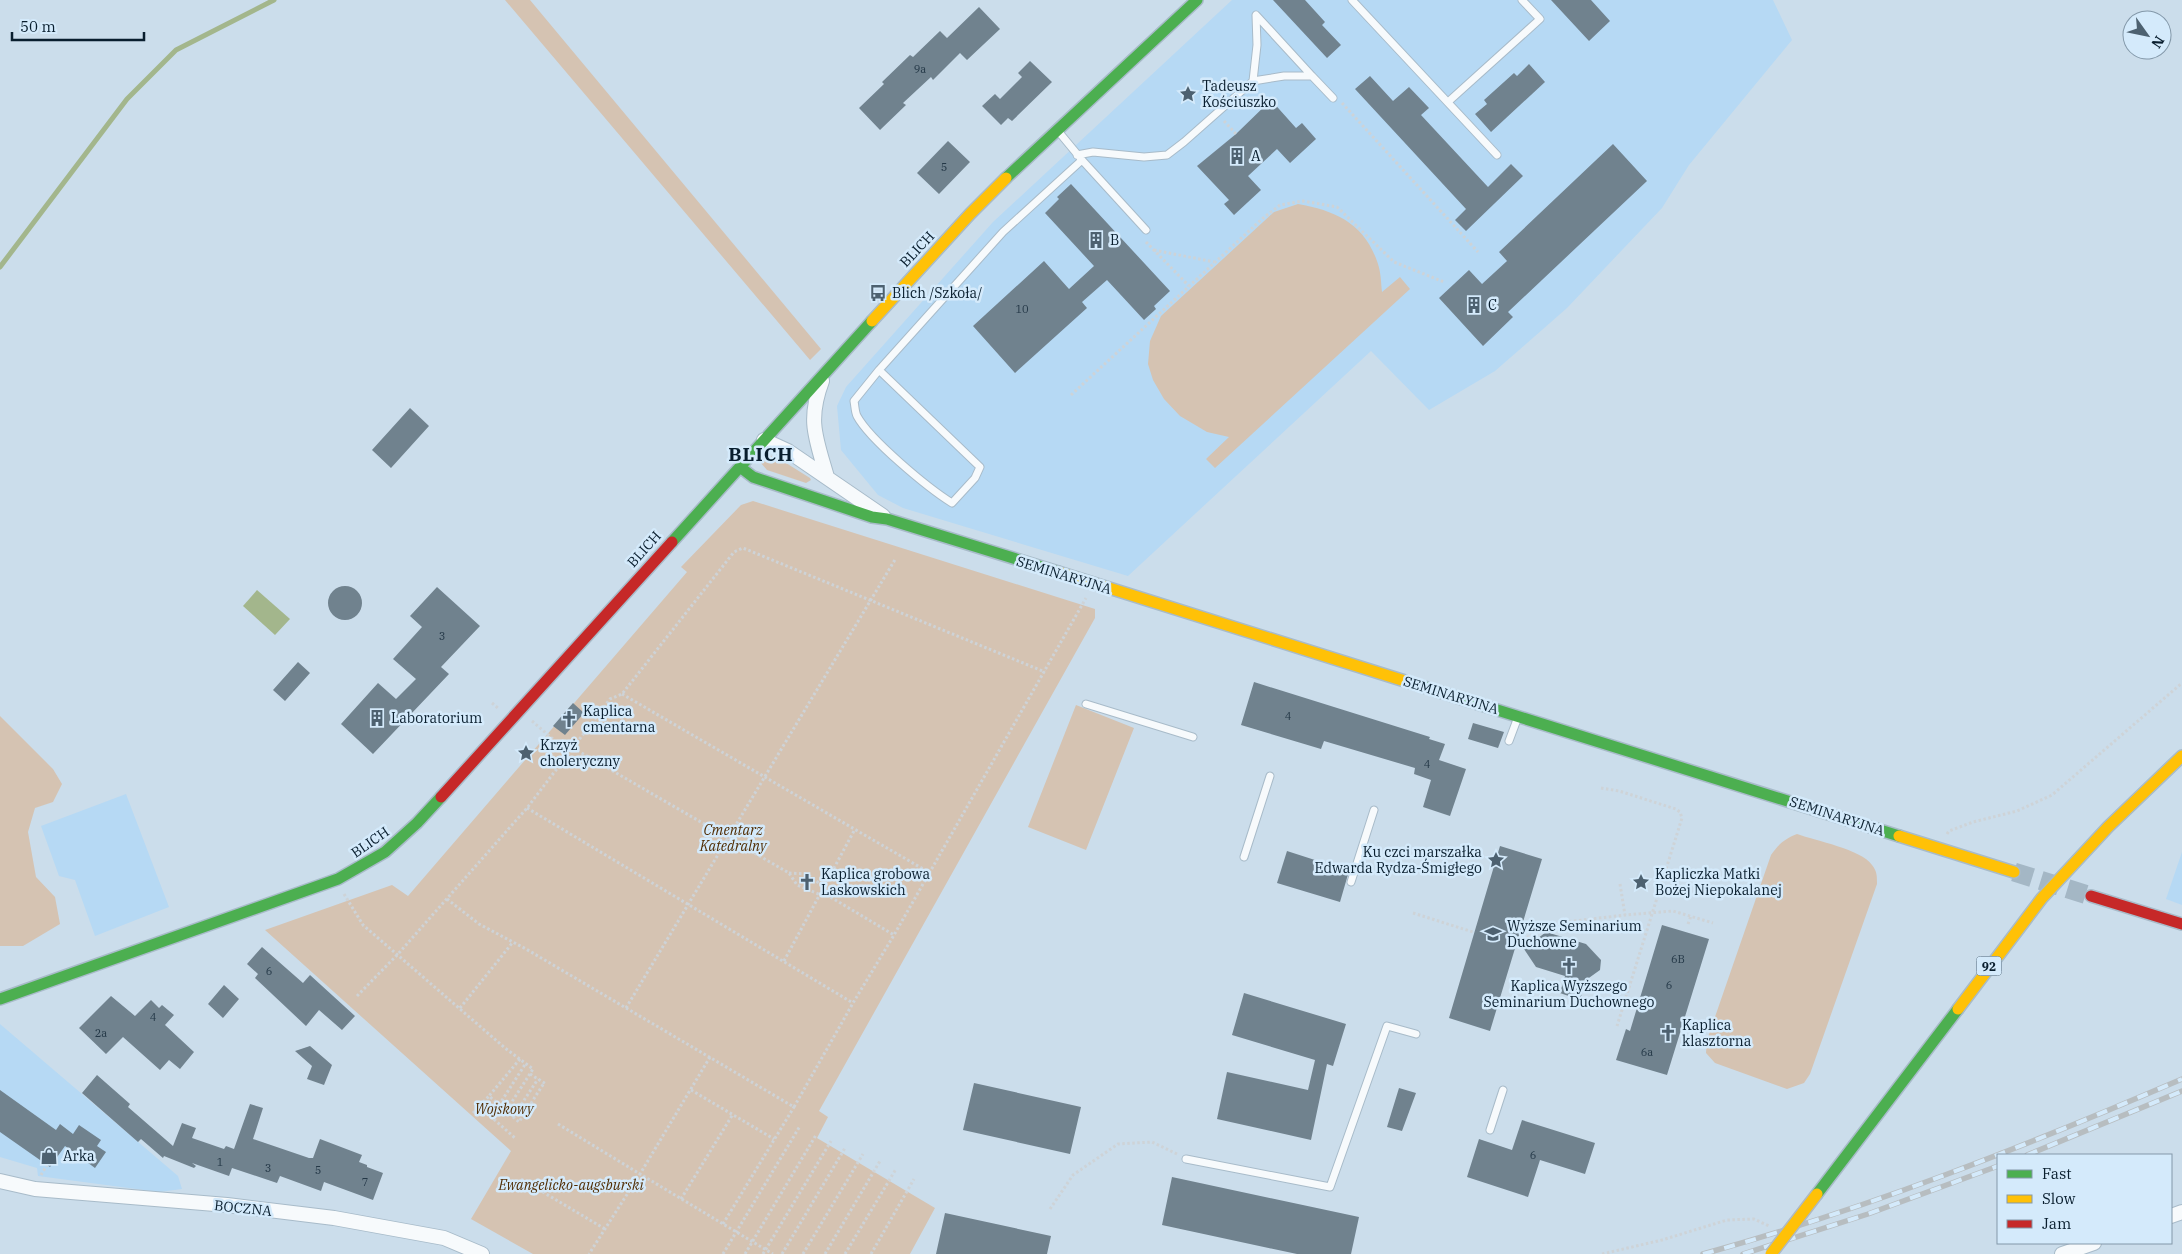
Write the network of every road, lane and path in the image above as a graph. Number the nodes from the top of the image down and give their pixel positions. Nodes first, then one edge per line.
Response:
1 (1197, 0) edge
2 (1352, 0) edge
3 (1522, 0) edge
4 (1312, 76) junction
5 (1253, 81) junction
6 (1333, 98) joint
7 (1448, 102) junction
8 (1217, 114) junction
9 (1056, 130) junction
10 (1236, 134) dead end
11 (1497, 155) dead end
12 (1079, 158) junction
13 (1146, 230) joint
14 (1154, 250) junction
15 (1478, 252) dead end
16 (1215, 262) junction
17 (1444, 282) dead end
18 (1189, 286) junction
19 (879, 370) junction
20 (825, 373) junction
21 (1071, 395) dead end
22 (764, 440) junction
23 (740, 467) junction
24 (827, 477) junction
25 (887, 519) junction
26 (896, 558) dead end
27 (870, 600) junction
28 (1083, 605) dead end
29 (1045, 672) junction
30 (2182, 683) edge
31 (622, 694) junction
32 (1086, 704) dead end
33 (1518, 716) junction
34 (530, 720) dead end
35 (1193, 737) dead end
36 (1510, 741) dead end
37 (573, 748) junction
38 (570, 753) junction
39 (2182, 756) edge
40 (1270, 776) dead end
41 (765, 777) junction
42 (1601, 788) dead end
43 (527, 808) junction
44 (1374, 810) dead end
45 (855, 829) junction
46 (728, 838) junction
47 (1937, 849) junction
48 (1244, 857) dead end
49 (2014, 872) tunnel mouth
50 (790, 873) junction
51 (930, 873) junction
52 (1351, 882) dead end
53 (1620, 884) dead end
54 (823, 886) junction
55 (342, 890) dead end
56 (821, 894) junction
57 (2091, 896) tunnel mouth
58 (447, 899) junction
59 (688, 903) junction
60 (1413, 913) dead end
61 (1651, 913) junction
62 (1625, 915) junction
63 (1691, 916) junction
64 (1713, 923) dead end
65 (1688, 924) dead end
66 (2182, 924) edge
67 (1473, 932) dead end
68 (894, 936) junction
69 (1528, 938) dead end
70 (513, 942) junction
71 (398, 954) junction
72 (784, 961) junction
73 (0, 988) edge
74 (30, 988) junction
75 (357, 996) dead end
76 (0, 999) edge
77 (853, 1003) junction
78 (460, 1008) junction
79 (626, 1008) junction
80 (1617, 1026) dead end
81 (1416, 1034) dead end
82 (710, 1057) junction
83 (520, 1059) junction
84 (526, 1063) junction
85 (530, 1074) junction
86 (538, 1079) junction
87 (691, 1090) junction
88 (1503, 1090) dead end
89 (489, 1096) junction
90 (499, 1105) junction
91 (479, 1106) junction
92 (794, 1107) junction
93 (506, 1111) junction
94 (473, 1113) dead end
95 (733, 1114) junction
96 (514, 1117) junction
97 (558, 1124) dead end
98 (800, 1126) dead end
99 (1490, 1130) dead end
100 (816, 1135) dead end
101 (515, 1138) dead end
102 (774, 1138) junction
103 (831, 1141) dead end
104 (846, 1148) dead end
105 (863, 1154) dead end
106 (1186, 1160) joint
107 (880, 1161) dead end
108 (896, 1168) dead end
109 (640, 1174) junction
110 (914, 1178) dead end
111 (521, 1179) dead end
112 (0, 1181) edge
113 (681, 1199) junction
114 (1050, 1209) dead end
115 (723, 1224) junction
116 (1769, 1226) dead end
117 (605, 1229) junction
118 (736, 1232) junction
119 (752, 1242) junction
120 (2091, 1244) edge
121 (766, 1250) junction
122 (482, 1254) edge
123 (589, 1254) edge
124 (723, 1254) edge
125 (745, 1254) edge
126 (763, 1254) edge
127 (773, 1254) edge
128 (782, 1254) edge
129 (803, 1254) edge
130 (825, 1254) edge
131 (844, 1254) edge
132 (871, 1254) edge
133 (1602, 1254) edge
134 (1771, 1254) edge
135 (2062, 1254) edge

1 - 9 street, BLICH
2 - 7 lane
3 - 7 lane
4 - 5 lane
4 - 5 lane
4 - 6 lane
5 - 8 lane
6 - 15 path
7 - 11 lane
8 - 10 path
8 - 12 lane
9 - 12 lane
9 - 20 street, BLICH
12 - 13 lane
12 - 19 lane
13 - 14 path
14 - 16 path
14 - 18 path
16 - 17 path
16 - 18 path
18 - 21 path
19 - 19 lane
20 - 22 street, BLICH
20 - 24 street
22 - 23 street, BLICH
22 - 24 street, SEMINARYJNA
23 - 25 street, SEMINARYJNA
23 - 74 street, BLICH
24 - 25 street, SEMINARYJNA
25 - 33 street, SEMINARYJNA
26 - 27 path
27 - 29 path
27 - 31 path
27 - 41 path
28 - 29 path
29 - 51 path
30 - 47 path
31 - 37 path
31 - 41 path
32 - 35 lane
33 - 36 lane
33 - 47 street, SEMINARYJNA
34 - 38 path
37 - 38 path
37 - 46 path
38 - 43 path
39 - 134 street, 92, bridge
40 - 48 lane
41 - 45 path
41 - 46 path
42 - 61 path
43 - 58 path
43 - 59 path
44 - 52 lane
45 - 51 path
45 - 54 path
46 - 50 path
46 - 59 path
47 - 49 street, SEMINARYJNA
50 - 54 path
50 - 56 path
51 - 68 path
53 - 62 path
54 - 56 path
55 - 71 path
56 - 68 path
56 - 72 path
57 - 66 street
58 - 70 path
58 - 71 path
59 - 72 path
59 - 79 path
60 - 67 path
61 - 62 path
61 - 63 path
61 - 80 path
62 - 69 path
63 - 64 path
63 - 65 path
68 - 77 path
70 - 78 path
70 - 79 path
71 - 75 path
71 - 78 path
72 - 77 path
73 - 74 street, BLICH
74 - 76 street, BLICH
77 - 92 path
78 - 83 path
79 - 82 path
81 - 106 lane
82 - 87 path
82 - 92 path
83 - 84 path
83 - 89 path
84 - 85 path
84 - 90 path
85 - 86 path
85 - 93 path
86 - 96 path
86 - 96 path
87 - 95 path
87 - 109 path
88 - 99 lane
89 - 90 path
89 - 91 path
90 - 93 path
91 - 94 path
91 - 101 path
92 - 102 path
93 - 96 path
95 - 102 path
95 - 113 path
97 - 109 path
98 - 118 path
100 - 119 path
102 - 115 path
103 - 121 path
104 - 128 path
105 - 129 path
106 - 114 path
107 - 130 path
108 - 131 path
109 - 113 path
109 - 117 path
110 - 132 path
111 - 117 path
112 - 122 street, BOCZNA
113 - 115 path
115 - 118 path
116 - 133 path
117 - 123 path
118 - 119 path
118 - 124 path
119 - 121 path
119 - 125 path
120 - 135 street
121 - 126 path
121 - 127 path

